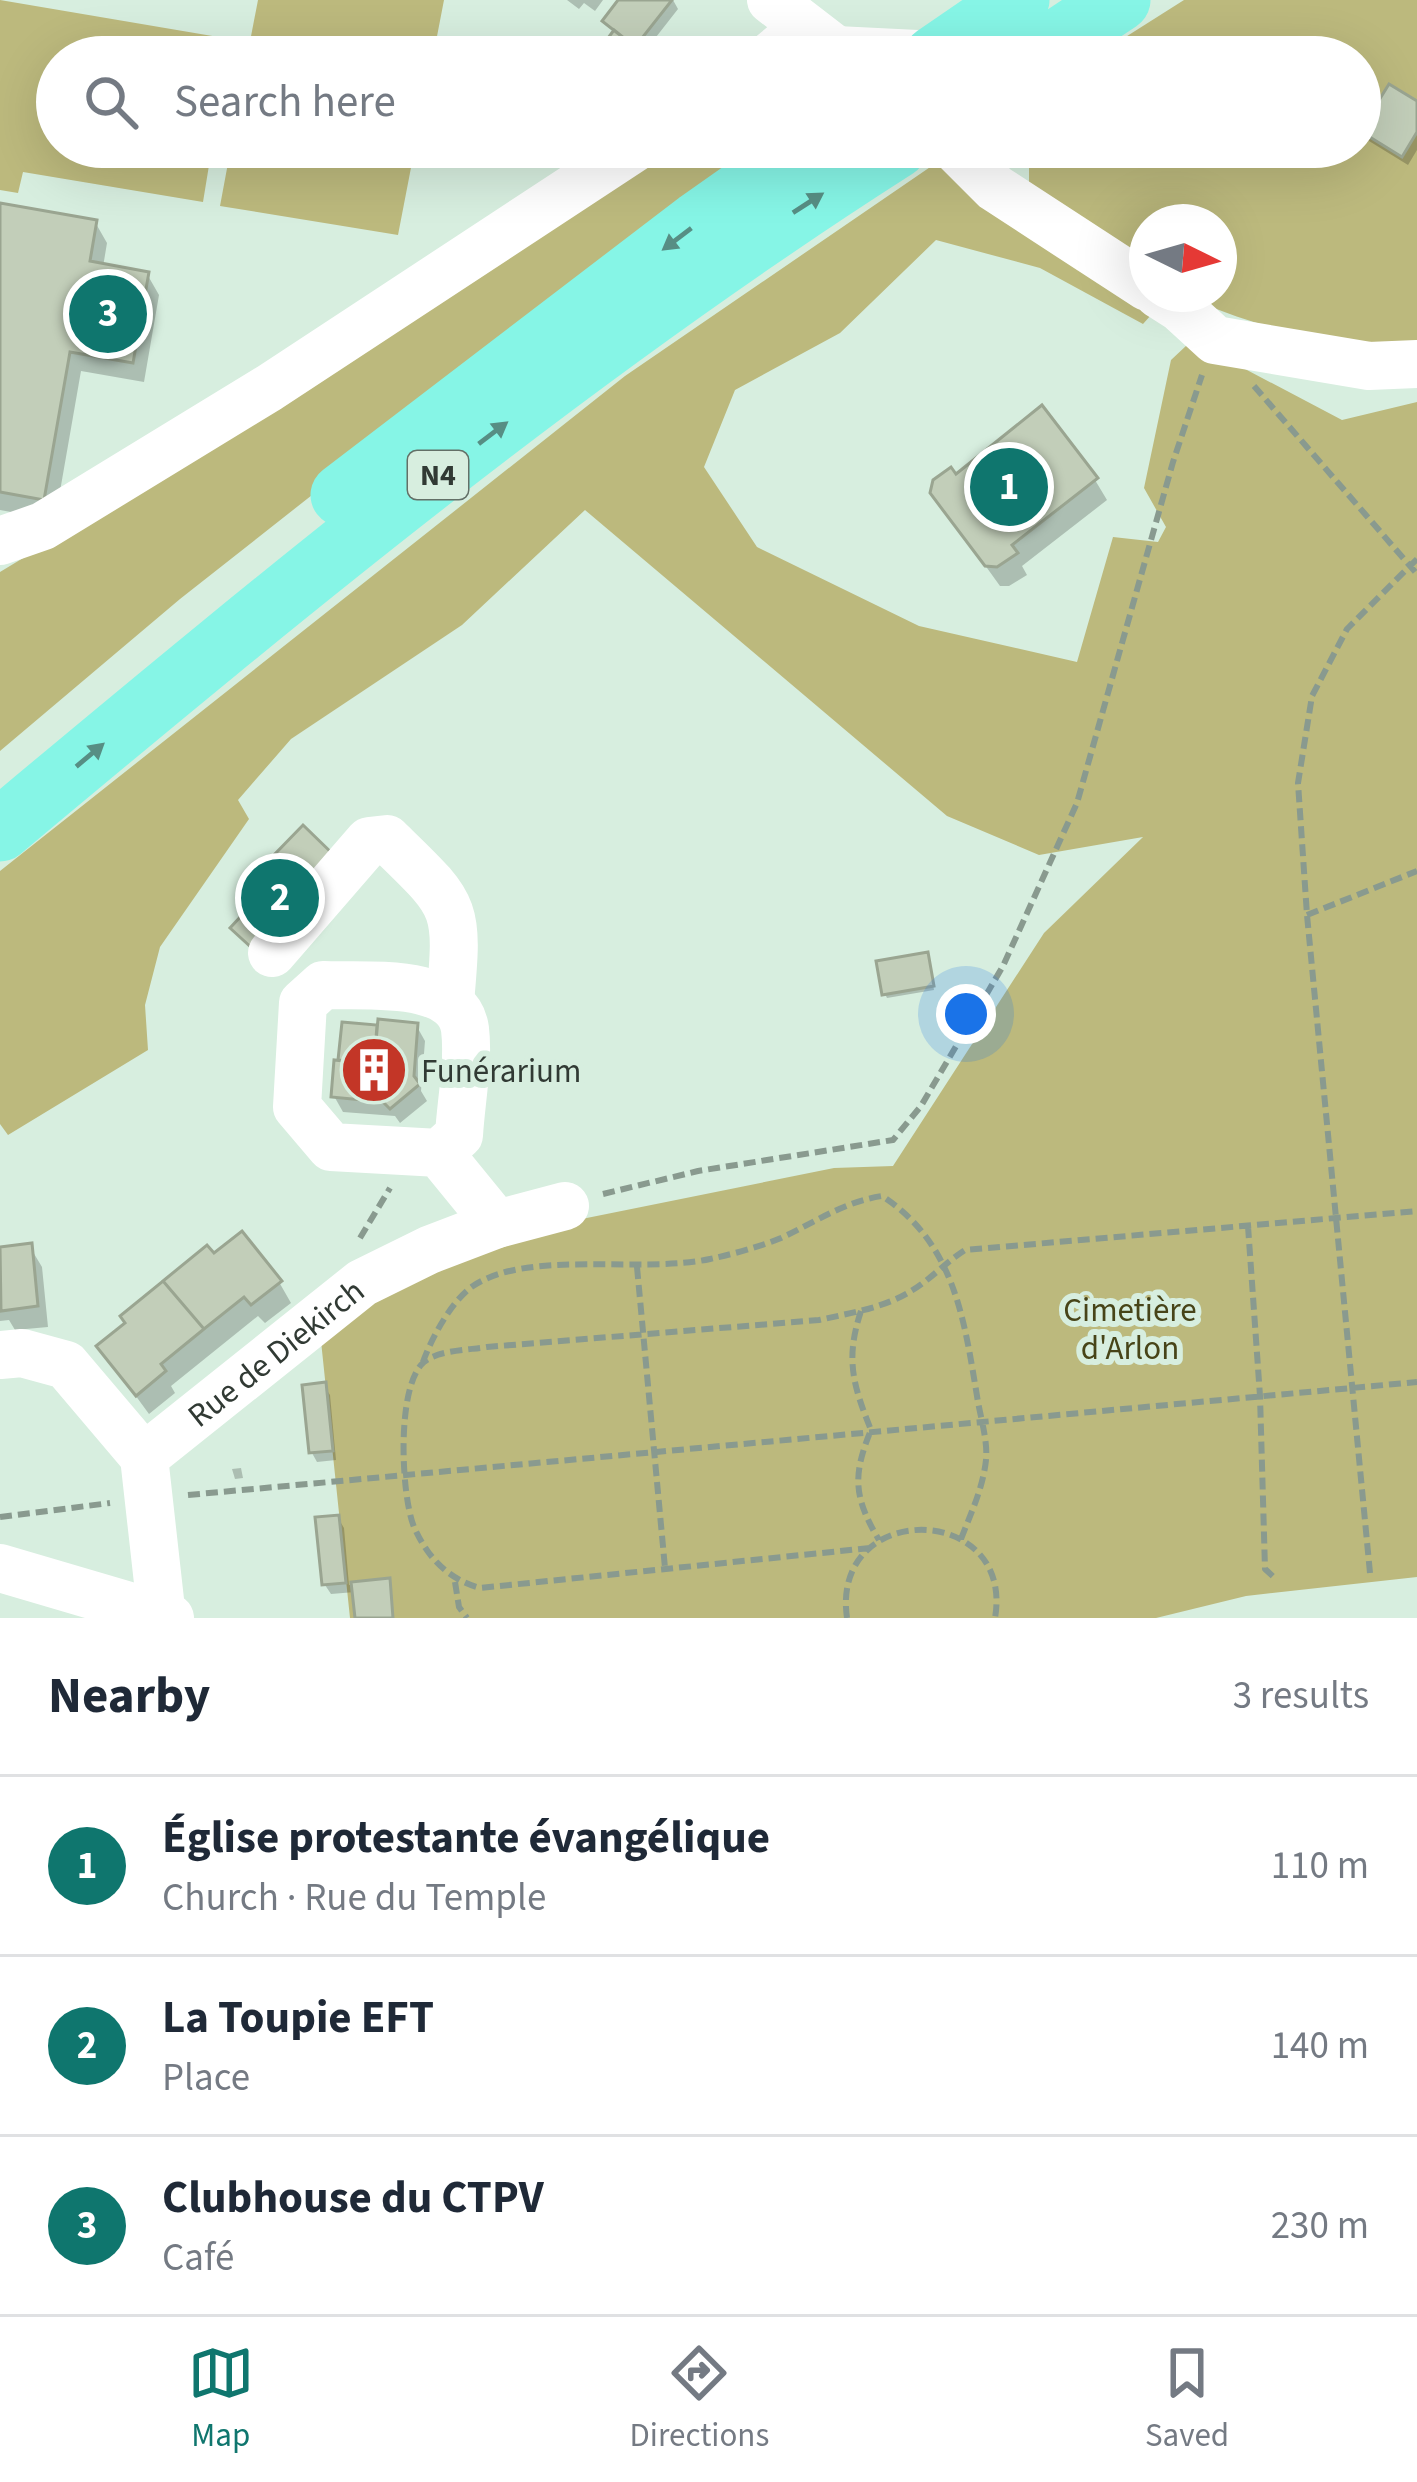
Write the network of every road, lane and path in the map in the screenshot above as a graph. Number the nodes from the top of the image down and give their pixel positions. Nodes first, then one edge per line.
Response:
1 (1018, 0) edge
2 (1119, 0) edge
3 (966, 36) edge
4 (1065, 36) edge
5 (604, 168) edge
6 (778, 168) edge
7 (863, 168) edge
8 (994, 168) edge
9 (1129, 273) edge
10 (1184, 312) edge
11 (1215, 340) junction
12 (1417, 364) edge
13 (0, 541) edge
14 (1417, 559) edge
15 (1409, 565) junction
16 (1417, 574) edge
17 (0, 776) edge
18 (0, 830) edge
19 (1417, 871) edge
20 (1307, 915) junction
21 (272, 953) dead end
22 (450, 1003) junction
23 (433, 1146) junction
24 (1417, 1211) edge
25 (531, 1215) junction
26 (1339, 1218) junction
27 (1248, 1226) junction
28 (943, 1264) junction
29 (637, 1267) junction
30 (350, 1293) junction
31 (861, 1311) junction
32 (644, 1334) junction
33 (0, 1354) edge
34 (422, 1363) junction
35 (1417, 1382) edge
36 (1355, 1387) junction
37 (1260, 1396) junction
38 (981, 1421) junction
39 (871, 1430) junction
40 (654, 1449) junction
41 (405, 1475) junction
42 (147, 1478) junction
43 (0, 1517) edge
44 (961, 1539) junction
45 (879, 1540) junction
46 (870, 1548) junction
47 (0, 1568) edge
48 (665, 1569) junction
49 (1370, 1573) dead end
50 (1277, 1580) dead end
51 (455, 1581) junction
52 (165, 1617) edge
53 (467, 1618) edge
54 (847, 1618) edge
55 (995, 1618) edge

1 - 3 main road
2 - 4 main road
5 - 13 street
6 -> 17 main road, N4
18 -> 7 main road, N4
8 - 9 street
10 - 11 street
11 - 12 street
11 - 15 path
11 - 25 path
14 - 15 path
15 - 16 path
15 - 20 path
19 - 20 path
20 - 26 path
21 - 22 street
22 - 23 street
22 - 23 street
23 - 25 street
23 - 30 path
24 - 26 path
25 - 30 street, Rue de Diekirch
26 - 27 path
26 - 36 path
27 - 28 path
27 - 37 path
28 - 29 path
28 - 31 path
28 - 38 path
29 - 32 path
29 - 34 path
30 - 42 street, Rue de Diekirch
31 - 32 path
31 - 39 path
32 - 34 path
32 - 40 path
33 - 42 street
34 - 41 path
35 - 36 path
36 - 37 path
36 - 49 path
37 - 38 path
37 - 50 path
38 - 39 path
38 - 44 path
39 - 40 path
39 - 45 path
40 - 41 path
40 - 48 path
41 - 42 path
41 - 51 path
42 - 43 path
42 - 52 street
44 - 45 path
44 - 55 path
45 - 46 path
46 - 48 path
46 - 54 path
47 - 52 street
48 - 51 path
51 - 53 path

